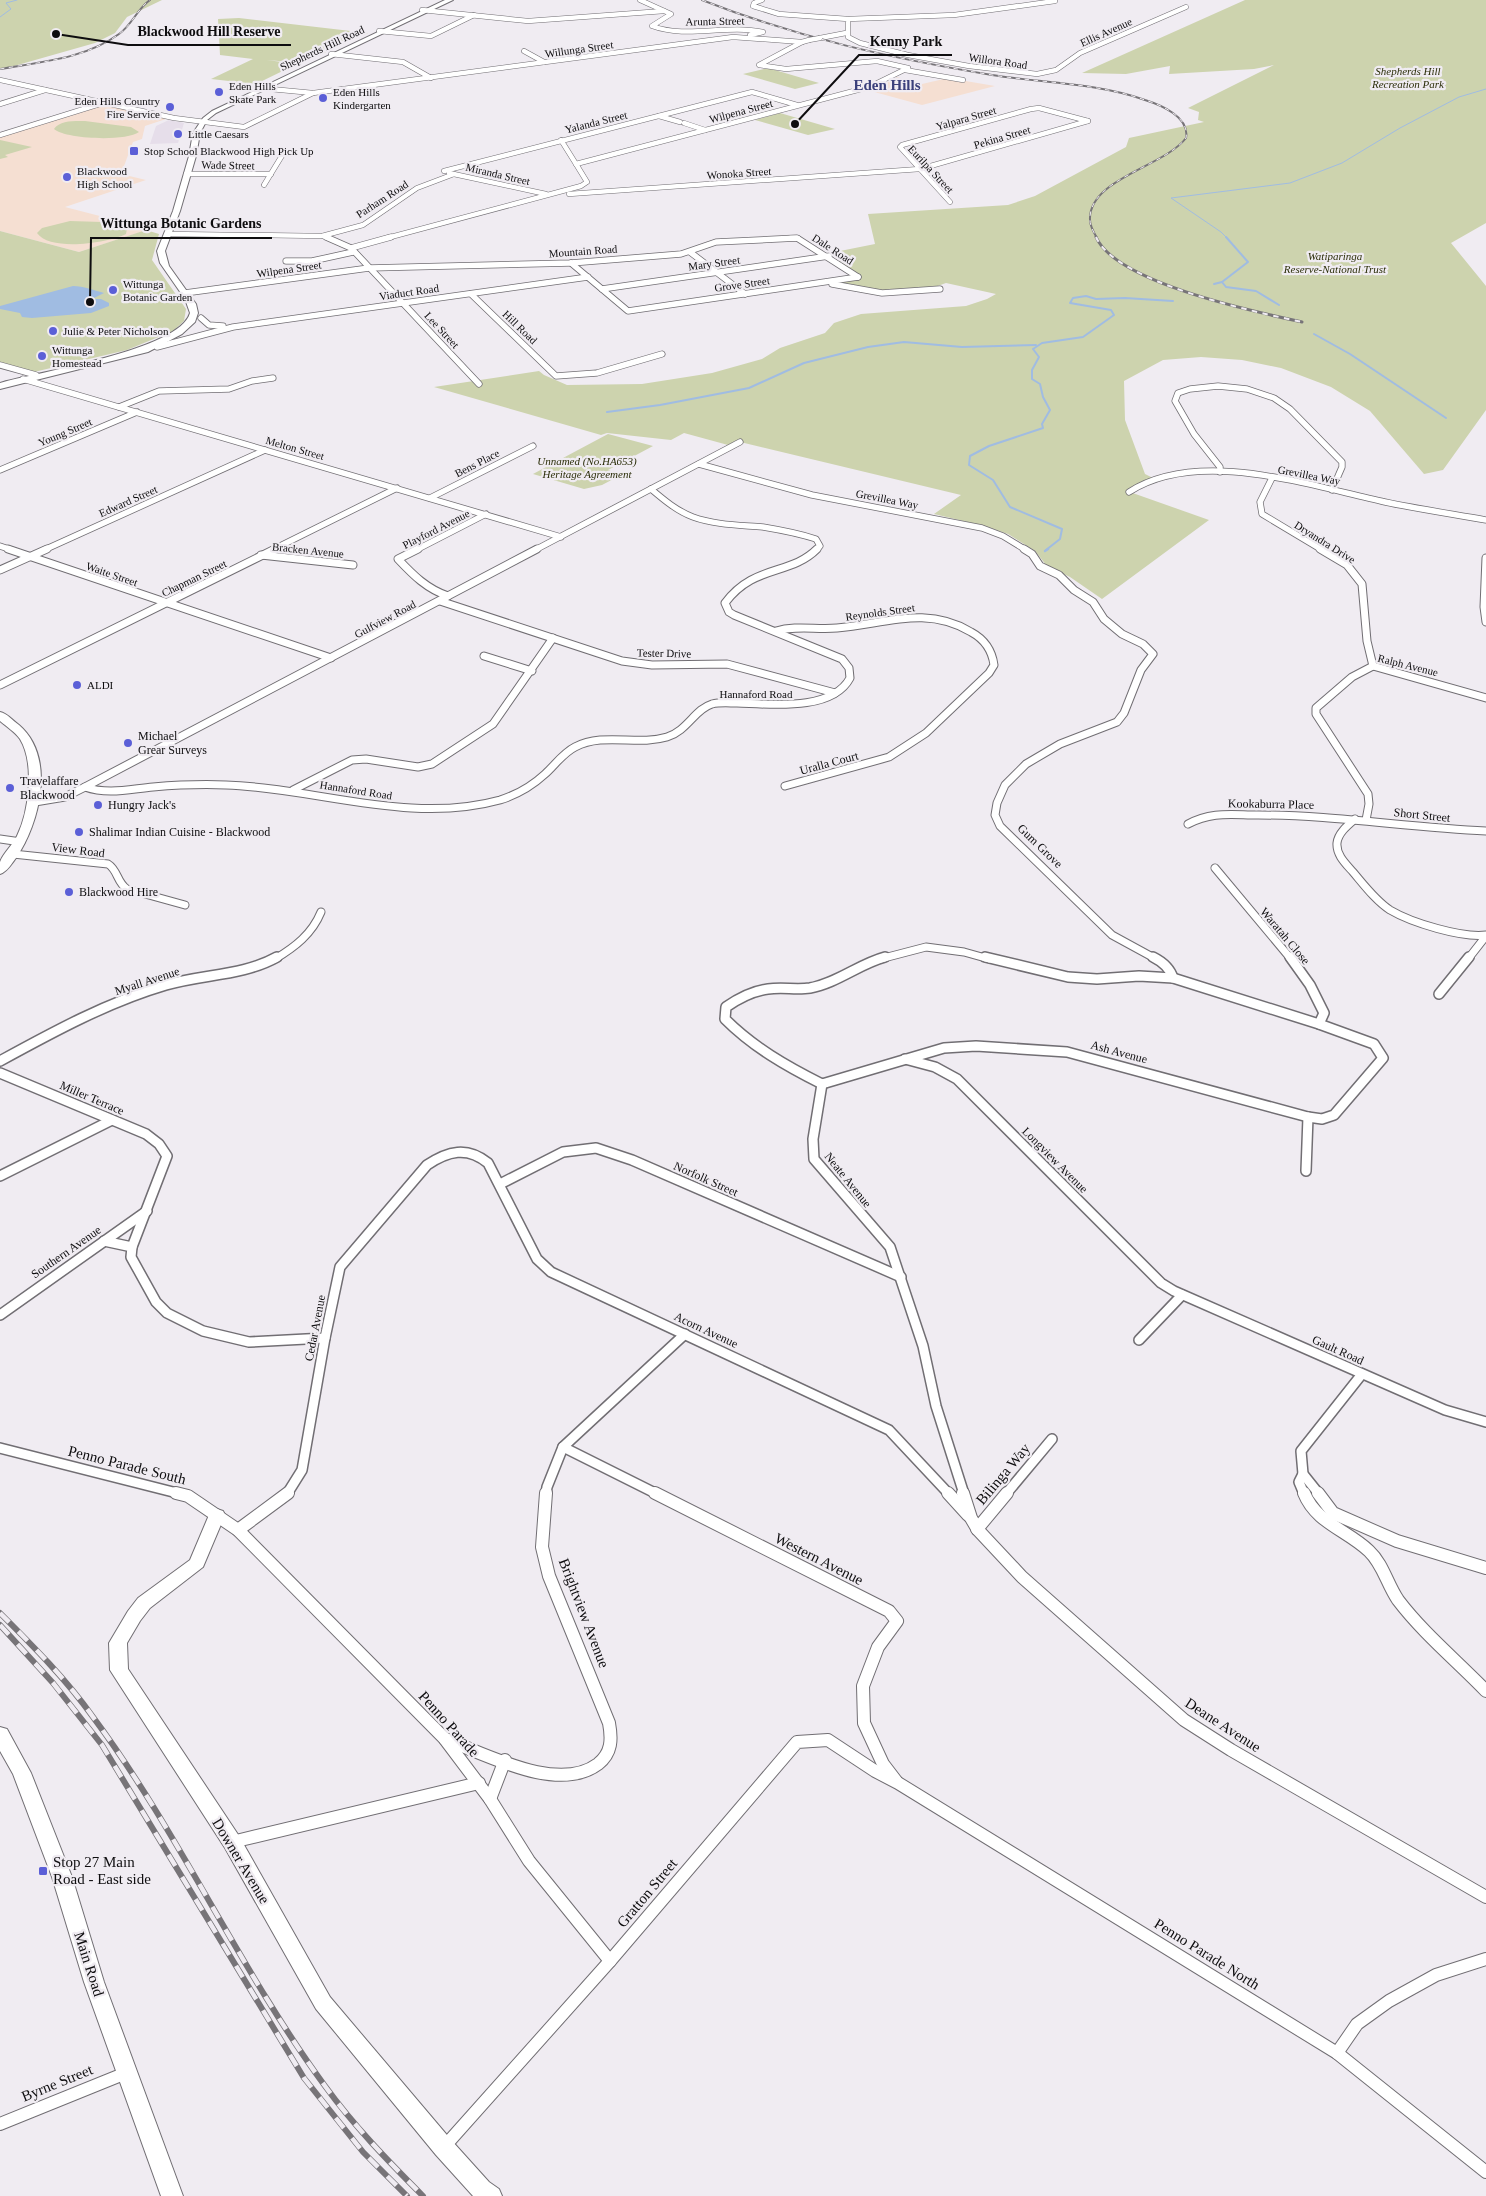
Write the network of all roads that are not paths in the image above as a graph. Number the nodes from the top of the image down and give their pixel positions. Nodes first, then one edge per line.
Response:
1 (444, 0) edge
2 (450, 0) edge
3 (640, 0) edge
4 (762, 0) edge
5 (1055, 1) edge
6 (1186, 7) dead end
7 (664, 10) junction
8 (424, 11) junction
9 (474, 15) junction
10 (848, 19) junction
11 (382, 31) junction
12 (846, 33) junction
13 (733, 37) junction
14 (802, 42) junction
15 (524, 51) dead end
16 (333, 54) junction
17 (545, 62) junction
18 (906, 69) junction
19 (1036, 74) joint
20 (431, 78) junction
21 (0, 80) edge
22 (963, 80) dead end
23 (263, 88) junction
24 (46, 90) junction
25 (314, 93) junction
26 (104, 103) junction
27 (0, 104) edge
28 (799, 106) junction
29 (658, 116) junction
30 (200, 120) junction
31 (1088, 121) joint
32 (241, 127) joint
33 (706, 130) junction
34 (0, 135) edge
35 (562, 140) junction
36 (900, 148) joint
37 (283, 154) dead end
38 (576, 164) junction
39 (920, 169) junction
40 (444, 171) joint
41 (186, 174) junction
42 (270, 174) junction
43 (454, 174) junction
44 (264, 185) dead end
45 (560, 192) junction
46 (548, 195) junction
47 (950, 202) dead end
48 (169, 234) junction
49 (322, 236) junction
50 (797, 238) joint
51 (352, 250) junction
52 (690, 252) junction
53 (829, 256) junction
54 (286, 261) dead end
55 (571, 263) junction
56 (369, 268) junction
57 (717, 273) junction
58 (588, 277) junction
59 (858, 277) joint
60 (824, 282) junction
61 (602, 289) junction
62 (940, 289) dead end
63 (189, 293) junction
64 (471, 294) junction
65 (745, 294) junction
66 (403, 303) junction
67 (201, 318) junction
68 (233, 327) junction
69 (157, 347) junction
70 (135, 352) junction
71 (662, 354) dead end
72 (0, 365) edge
73 (36, 375) junction
74 (22, 378) junction
75 (273, 378) dead end
76 (480, 384) dead end
77 (0, 386) edge
78 (119, 407) junction
79 (137, 412) junction
80 (740, 442) dead end
81 (533, 446) dead end
82 (265, 450) junction
83 (699, 464) junction
84 (0, 470) edge
85 (1220, 472) junction
86 (1272, 478) junction
87 (396, 488) junction
88 (651, 489) junction
89 (1332, 490) junction
90 (1129, 492) dead end
91 (430, 498) junction
92 (486, 514) junction
93 (1486, 520) edge
94 (561, 537) junction
95 (0, 546) edge
96 (261, 555) junction
97 (30, 556) junction
98 (1486, 558) edge
99 (353, 565) dead end
100 (0, 570) edge
101 (1059, 574) joint
102 (448, 596) junction
103 (440, 601) junction
104 (166, 602) junction
105 (1486, 622) edge
106 (776, 631) junction
107 (553, 638) junction
108 (484, 656) dead end
109 (331, 658) junction
110 (1373, 666) junction
111 (532, 671) junction
112 (0, 685) edge
113 (835, 693) junction
114 (1486, 698) edge
115 (0, 715) edge
116 (879, 761) joint
117 (785, 786) dead end
118 (85, 787) junction
119 (292, 790) junction
120 (35, 802) junction
121 (1355, 819) junction
122 (1366, 820) junction
123 (1188, 824) dead end
124 (1486, 831) edge
125 (0, 839) edge
126 (21, 842) junction
127 (13, 854) junction
128 (1215, 868) dead end
129 (0, 870) edge
130 (185, 905) dead end
131 (321, 912) dead end
132 (1486, 936) edge
133 (1173, 978) junction
134 (1439, 994) dead end
135 (1319, 1024) junction
136 (902, 1058) junction
137 (0, 1061) edge
138 (0, 1072) edge
139 (822, 1084) junction
140 (1308, 1117) junction
141 (112, 1120) junction
142 (454, 1151) joint
143 (1306, 1171) dead end
144 (0, 1176) edge
145 (500, 1184) junction
146 (147, 1211) junction
147 (104, 1241) junction
148 (132, 1248) junction
149 (900, 1277) junction
150 (1182, 1295) junction
151 (0, 1315) edge
152 (685, 1334) junction
153 (324, 1338) junction
154 (1139, 1340) dead end
155 (1362, 1374) junction
156 (1486, 1422) edge
157 (1052, 1439) dead end
158 (564, 1446) junction
159 (0, 1448) edge
160 (1303, 1474) junction
161 (217, 1515) junction
162 (971, 1518) junction
163 (978, 1529) junction
164 (238, 1530) junction
165 (1486, 1568) edge
166 (1486, 1690) edge
167 (0, 1734) edge
168 (444, 1738) junction
169 (505, 1760) junction
170 (478, 1783) junction
171 (898, 1783) junction
172 (490, 1798) junction
173 (232, 1842) junction
174 (1486, 1897) edge
175 (1486, 1959) edge
176 (610, 1961) junction
177 (1337, 2053) junction
178 (126, 2073) junction
179 (0, 2124) edge
180 (444, 2148) junction
181 (1486, 2172) edge
182 (172, 2196) edge
183 (491, 2196) edge

1 - 8 main road, Shepherds Hill Road
2 - 8 main road, Shepherds Hill Road
3 - 7 street
4 - 10 street
5 - 10 street
6 - 19 street, Ellis Avenue
7 - 9 street
7 - 13 street, Arunta Street
8 - 9 street
8 - 11 main road, Shepherds Hill Road
9 - 11 street
10 - 12 street
11 - 16 main road, Shepherds Hill Road
12 - 14 street, Willunga Street, bridge
12 - 19 street, Willora Road
13 - 14 street, Willunga Street
13 - 17 street, Willunga Street
14 - 18 street
15 - 17 street
16 - 20 street
16 - 23 main road, Shepherds Hill Road
17 - 20 street, Willunga Street
18 - 22 street
18 - 28 street, Wilpena Street
20 - 25 street, Willunga Street
21 - 24 street
23 - 25 street, Willunga Street
23 - 30 main road, Shepherds Hill Road
24 - 26 street
24 - 27 street
25 - 32 street
26 - 30 street
26 - 34 street
28 - 29 street, Yalanda Street
28 - 33 street, Wilpena Street
29 - 33 street
29 - 35 street, Yalanda Street
30 - 32 street
30 - 41 main road
31 - 36 street, Yalpara Street
31 - 39 street, Pekina Street
33 - 38 street, Wilpena Street
35 - 38 street
35 - 40 street, Yalanda Street
36 - 39 street, Eurilpa Street
37 - 42 street
38 - 45 street
39 - 45 street, Wonoka Street
39 - 47 street, Eurilpa Street
40 - 43 street, Miranda Street
41 - 42 street, Wade Street
41 - 48 main road
42 - 44 street
43 - 46 street, Miranda Street
43 - 49 street, Parham Road
45 - 46 street
46 - 51 street
48 - 49 street, Parham Road
48 - 63 main road
49 - 51 street
50 - 52 street, Mountain Road
50 - 53 street, Dale Road
51 - 54 street
51 - 56 street
52 - 55 street, Mountain Road
52 - 57 street
53 - 57 street, Mary Street
53 - 59 street, Dale Road
55 - 56 street, Mountain Road
55 - 58 street
56 - 63 street, Wilpena Street
56 - 66 street, Lee Street
57 - 61 street, Mary Street
57 - 65 street
58 - 61 street
58 - 64 street, Viaduct Road
59 - 60 street, Grove Street
60 - 62 street
60 - 65 street, Grove Street
61 - 65 street, Grove Street
63 - 67 main road
63 - 70 main road
64 - 66 street, Viaduct Road
64 - 71 street, Hill Road
66 - 68 street, Viaduct Road
66 - 76 street, Lee Street
67 - 68 street, Viaduct Road
67 - 69 main road
68 - 69 street, Viaduct Road
69 - 70 main road
70 - 73 main road
72 - 73 street
73 - 74 main road
74 - 77 main road
74 - 78 street, Melton Street
75 - 78 street
78 - 79 street, Melton Street
79 - 82 street, Melton Street
79 - 84 street, Young Street
80 - 83 street, Gulfview Road
81 - 91 street, Bens Place
82 - 87 street, Melton Street
82 - 97 street, Edward Street
83 - 88 street, Gulfview Road
83 - 101 street, Grevillea Way
85 - 86 street, Grevillea Way
85 - 89 street
85 - 90 street, Grevillea Way
86 - 89 street, Grevillea Way
86 - 110 street, Dryandra Drive
87 - 91 street, Melton Street
87 - 96 street, Chapman Street
88 - 94 street, Gulfview Road
88 - 106 street
89 - 93 street, Grevillea Way
91 - 92 street, Melton Street
92 - 94 street, Melton Street
92 - 102 street, Playford Avenue
94 - 102 street, Gulfview Road
95 - 97 street, Waite Street
96 - 99 street, Bracken Avenue
96 - 104 street, Chapman Street
97 - 100 street, Edward Street
97 - 104 street, Waite Street
98 - 105 street
101 - 133 street, Gum Grove
102 - 103 street, Gulfview Road
103 - 107 street, Tester Drive
103 - 109 street, Gulfview Road
104 - 109 street, Waite Street
104 - 112 street, Chapman Street
106 - 113 street
106 - 116 street, Reynolds Street
107 - 111 street
107 - 113 street, Tester Drive
108 - 111 street
109 - 118 street, Gulfview Road
110 - 114 street, Ralph Avenue
110 - 122 street, Ralph Avenue
111 - 119 street
113 - 119 street, Hannaford Road
115 - 120 main road
116 - 117 street, Uralla Court
118 - 119 street, Hannaford Road
118 - 120 street, Gulfview Road
120 - 126 main road
121 - 122 street, Short Street
121 - 123 street, Kookaburra Place
121 - 132 street
122 - 124 street, Short Street
125 - 126 street
126 - 127 main road
127 - 129 main road
127 - 130 street, View Road
128 - 135 street, Waratah Close
131 - 137 street, Myall Avenue
132 - 134 street
133 - 135 street
133 - 139 street
135 - 140 street, Ash Avenue
136 - 139 street, Ash Avenue
136 - 140 street, Ash Avenue
136 - 150 street, Longview Avenue
138 - 141 street, Miller Terrace
139 - 149 street, Neate Avenue
140 - 143 street
141 - 144 street
141 - 146 street, Miller Terrace
142 - 145 street, Acorn Avenue
142 - 153 street, Cedar Avenue
145 - 149 street, Norfolk Street
145 - 152 street, Acorn Avenue
146 - 147 street, Southern Avenue
146 - 148 street
147 - 148 street
147 - 151 street, Southern Avenue
148 - 153 street
149 - 162 street, Neate Avenue
150 - 154 street
150 - 155 street, Gault Road
152 - 158 street, Brightview Avenue
152 - 162 street, Acorn Avenue
153 - 164 street, Cedar Avenue
155 - 156 street, Gault Road
155 - 160 street
157 - 163 street, Bilinga Way
158 - 169 street, Brightview Avenue
158 - 171 street, Western Avenue
159 - 161 street, Penno Parade South
160 - 165 street
160 - 166 street
161 - 164 street, Penno Parade South
161 - 173 main road, Downer Avenue
162 - 163 street, Neate Avenue
163 - 174 street, Deane Avenue
164 - 168 street, Penno Parade
167 - 178 main road, Main Road
168 - 169 street, Brightview Avenue
168 - 170 street, Penno Parade
169 - 172 street
170 - 172 street, Penno Parade
170 - 173 street
171 - 176 street, Gratton Street
171 - 177 street, Penno Parade North
172 - 176 street, Penno Parade
173 - 180 main road, Downer Avenue
175 - 177 street
176 - 180 street, Gratton Street
177 - 181 street, Penno Parade North
178 - 179 street, Byrne Street
178 - 182 main road, Main Road
180 - 183 main road, Downer Avenue

